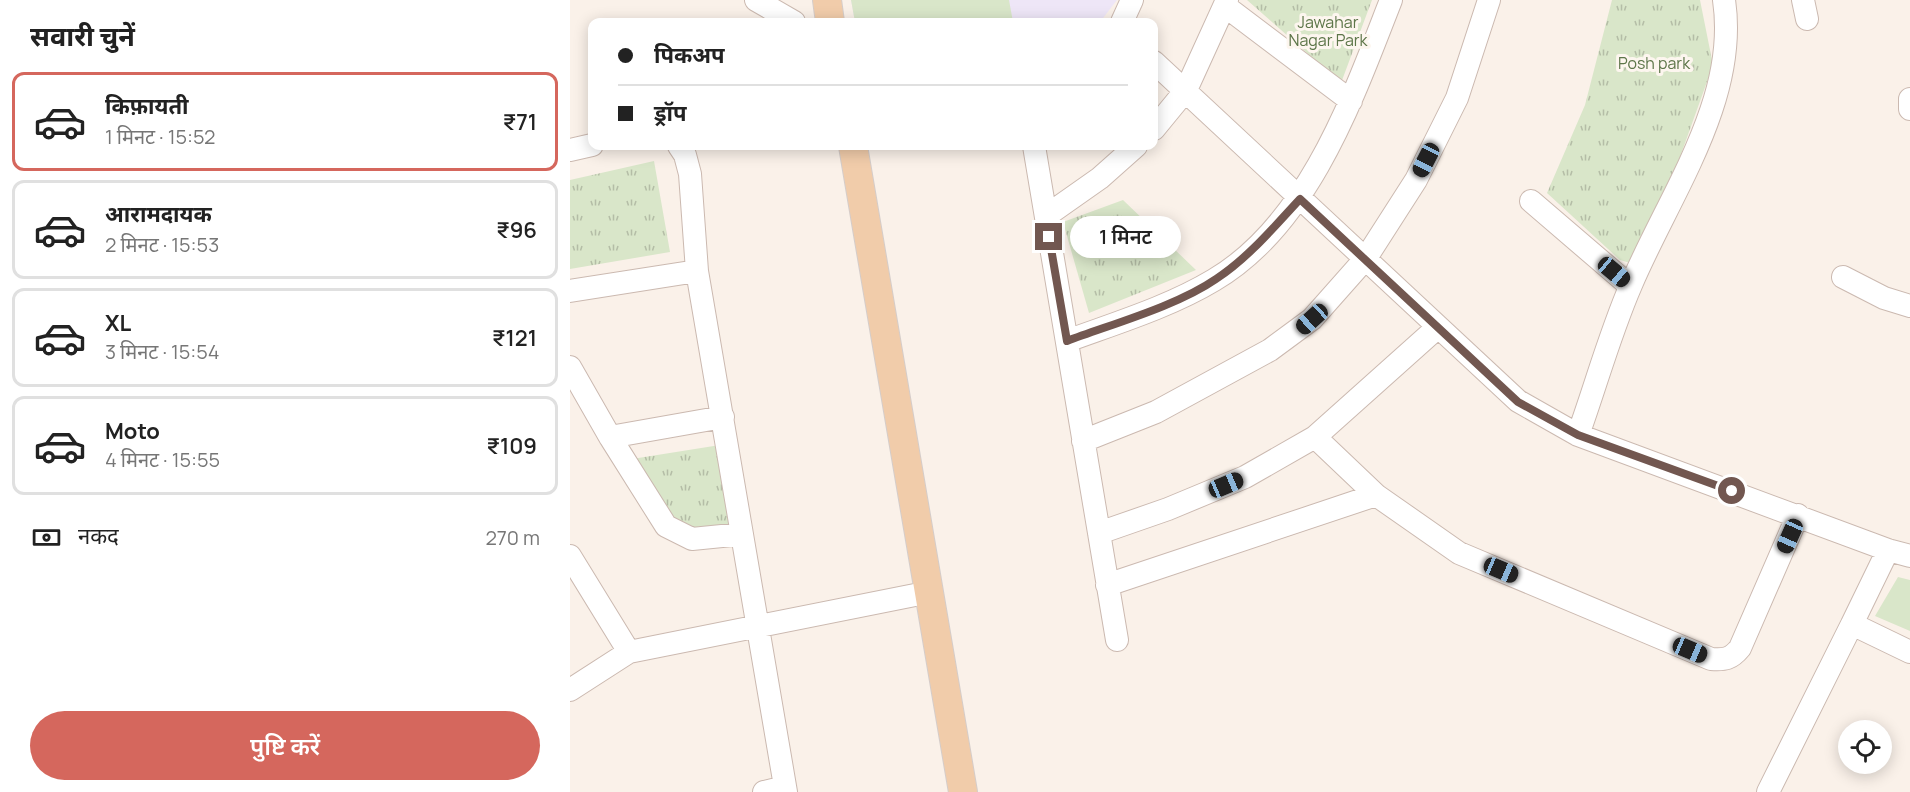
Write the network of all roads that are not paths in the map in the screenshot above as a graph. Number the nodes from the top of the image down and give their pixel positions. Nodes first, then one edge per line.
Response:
1 (756, 0) edge
2 (827, 0) edge
3 (1132, 0) edge
4 (1391, 0) edge
5 (1489, 0) edge
6 (1724, 0) edge
7 (1226, 3) edge
8 (787, 18) edge
9 (829, 18) edge
10 (1124, 18) edge
11 (1158, 66) edge
12 (1186, 90) junction
13 (1910, 99) edge
14 (1351, 101) junction
15 (1910, 109) edge
16 (1158, 124) edge
17 (588, 146) edge
18 (570, 150) edge
19 (682, 150) edge
20 (854, 150) edge
21 (1035, 150) edge
22 (1132, 150) edge
23 (1300, 199) junction
24 (1531, 201) dead end
25 (1046, 216) junction
26 (1366, 258) junction
27 (697, 271) junction
28 (1843, 277) dead end
29 (1630, 286) junction
30 (570, 291) edge
31 (1910, 306) edge
32 (1437, 327) junction
33 (1067, 341) junction
34 (570, 367) edge
35 (723, 417) junction
36 (1578, 435) junction
37 (610, 437) junction
38 (1315, 437) junction
39 (1083, 441) junction
40 (1376, 495) junction
41 (1798, 515) junction
42 (1099, 532) junction
43 (742, 534) junction
44 (1888, 550) junction
45 (570, 556) edge
46 (1910, 556) edge
47 (1107, 585) junction
48 (930, 592) junction
49 (1852, 624) junction
50 (758, 626) junction
51 (1117, 640) dead end
52 (629, 652) junction
53 (1910, 652) edge
54 (570, 690) edge
55 (778, 790) edge
56 (963, 792) edge
57 (1768, 792) edge

1 - 8 street
2 - 9 main road
3 - 10 street
4 - 14 street
5 - 26 street
6 - 29 street
7 - 12 street
7 - 14 street
11 - 12 street
12 - 16 street
12 - 23 street
13 - 15 street
14 - 23 street
17 - 18 street
19 - 27 street
20 - 48 main road
21 - 25 street
22 - 25 street
23 - 26 street
23 - 33 street
24 - 29 street
25 - 33 street
26 - 32 street
26 - 39 street
27 - 30 street
27 - 35 street
28 - 31 street
29 - 36 street
32 - 36 street
32 - 38 street
33 - 39 street
34 - 37 street
35 - 37 street
35 - 43 street
36 - 41 street
37 - 43 street
38 - 40 street
38 - 42 street
39 - 42 street
40 - 41 street
40 - 47 street
41 - 44 street
42 - 47 street
43 - 50 street
44 - 46 street
44 - 49 street
45 - 52 street
47 - 51 street
48 - 50 street
48 - 56 main road
49 - 53 street
49 - 57 street
50 - 52 street
50 - 55 street
52 - 54 street

